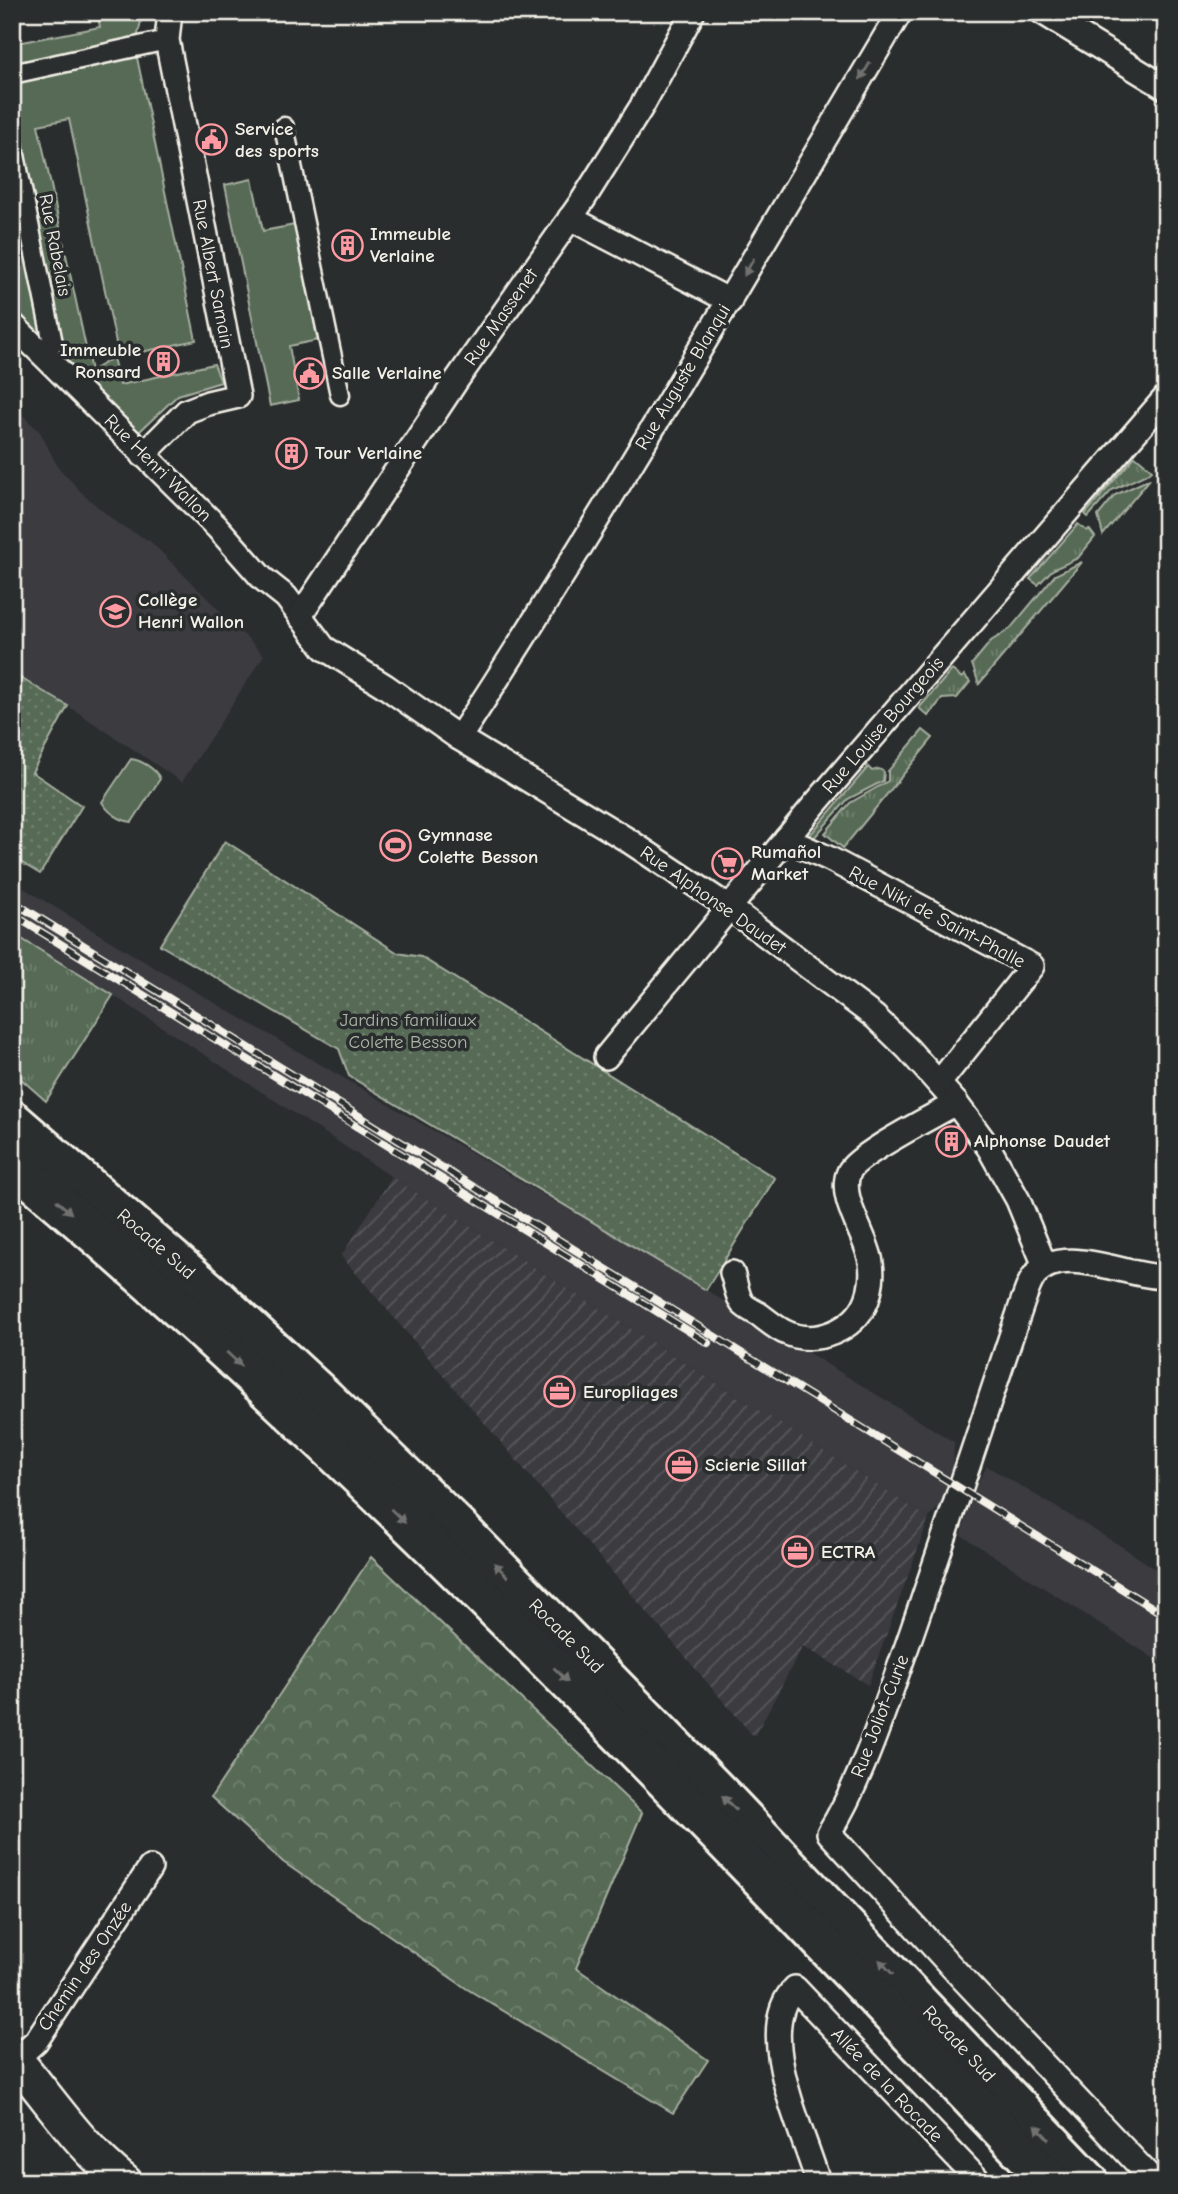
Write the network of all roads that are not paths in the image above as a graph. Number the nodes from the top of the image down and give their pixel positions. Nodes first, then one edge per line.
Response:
1 (170, 12) edge
2 (693, 12) edge
3 (900, 12) edge
4 (1042, 12) edge
5 (167, 40) junction
6 (12, 74) edge
7 (1166, 88) edge
8 (284, 127) dead end
9 (12, 140) edge
10 (570, 218) junction
11 (730, 301) junction
12 (12, 324) edge
13 (44, 356) junction
14 (340, 395) dead end
15 (1166, 397) edge
16 (143, 454) junction
17 (300, 616) junction
18 (459, 738) junction
19 (786, 839) junction
20 (730, 908) junction
21 (606, 1057) dead end
22 (939, 1083) junction
23 (956, 1103) junction
24 (12, 1120) edge
25 (12, 1163) edge
26 (1045, 1266) junction
27 (732, 1273) dead end
28 (1166, 1277) edge
29 (150, 1868) dead end
30 (14, 2057) edge
31 (125, 2182) edge
32 (818, 2182) edge
33 (980, 2182) edge
34 (1051, 2182) edge
35 (1089, 2182) edge
36 (1155, 2182) edge

1 - 5 street
2 - 10 street, Rue Massenet
3 -> 11 street, Rue Auguste Blanqui
4 - 7 street
5 - 6 street
5 - 16 street, Rue Albert Samain
8 - 14 street
9 - 13 street, Rue Rabelais
10 - 11 street
10 - 17 street, Rue Massenet
11 - 18 street, Rue Auguste Blanqui
12 - 13 street, Rue Henri Wallon
13 - 16 street, Rue Henri Wallon
15 - 19 street, Rue Louise Bourgeois
16 - 17 street, Rue Henri Wallon
17 - 18 street, Rue Alphonse Daudet
18 - 20 street, Rue Alphonse Daudet
19 - 20 street, Rue Louise Bourgeois
19 - 22 street, Rue Niki de Saint-Phalle
20 - 21 street, Rue Louise Bourgeois
20 - 22 street, Rue Alphonse Daudet
22 - 23 street, Rue Alphonse Daudet
23 - 26 street, Rue Alphonse Daudet
23 - 27 street
35 -> 24 highway, Rocade Sud
25 -> 34 highway, Rocade Sud
26 - 28 street
26 - 36 street, Rue Joliot-Curie
29 - 30 street, Chemin des Onzée
30 - 31 main road
32 - 33 street, Allée de la Rocade

